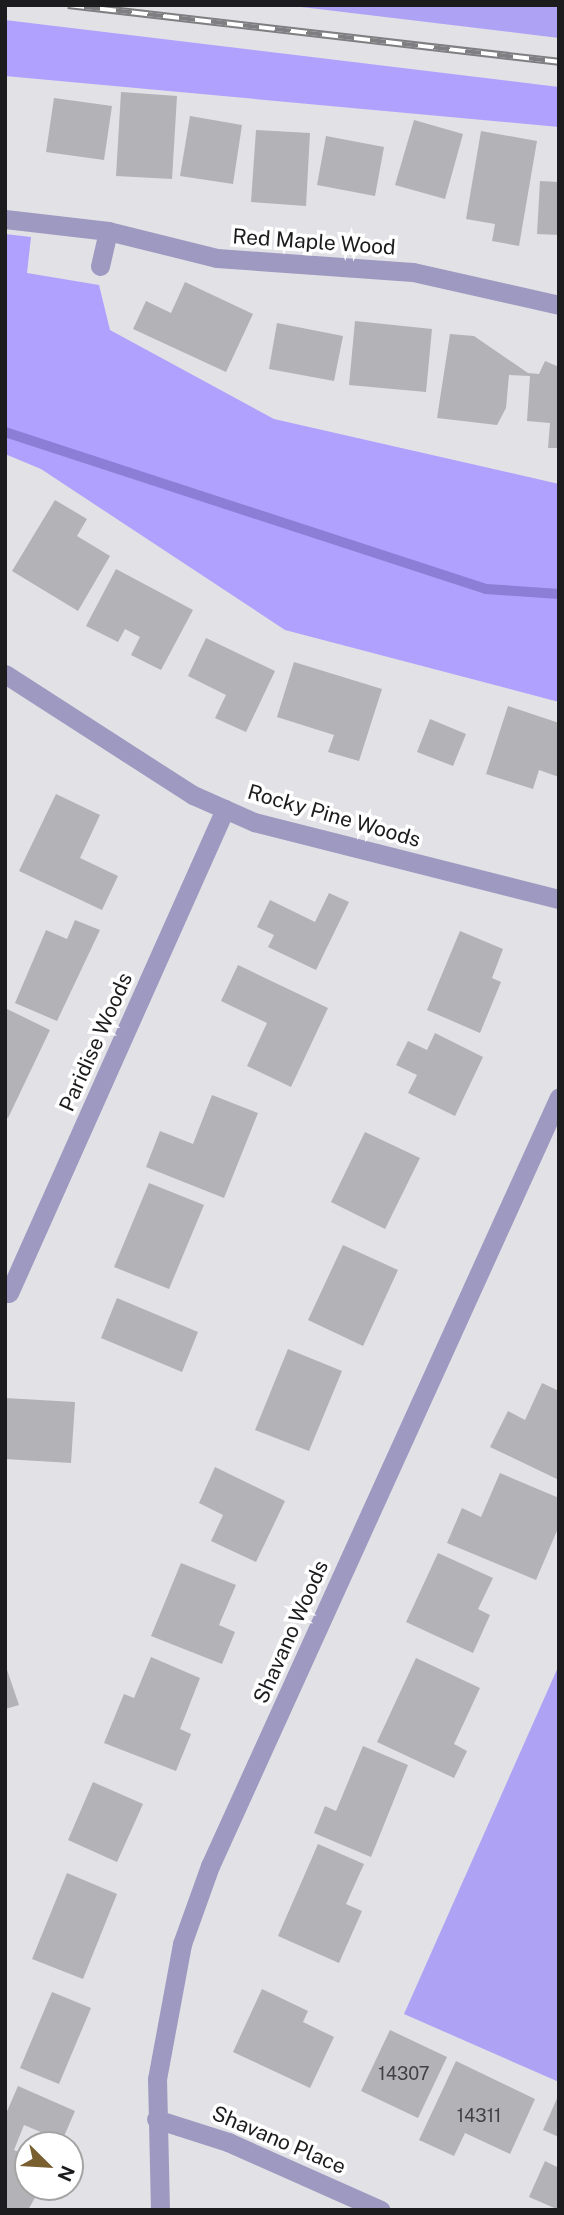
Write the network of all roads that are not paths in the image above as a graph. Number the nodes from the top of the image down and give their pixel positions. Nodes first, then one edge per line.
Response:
1 (5, 219) edge
2 (108, 231) junction
3 (100, 267) dead end
4 (559, 305) edge
5 (5, 674) edge
6 (225, 809) junction
7 (559, 900) edge
8 (559, 1097) edge
9 (9, 1293) dead end
10 (156, 2119) junction
11 (160, 2210) edge
12 (381, 2210) edge

1 - 2 street, Red Maple Wood
2 - 3 street
2 - 4 street, Red Maple Wood
5 - 6 street, Rocky Pine Woods
6 - 7 street, Rocky Pine Woods
6 - 9 street, Paridise Woods
8 - 10 street, Shavano Woods
10 - 11 street, Shavano Woods
10 - 12 street, Shavano Place

